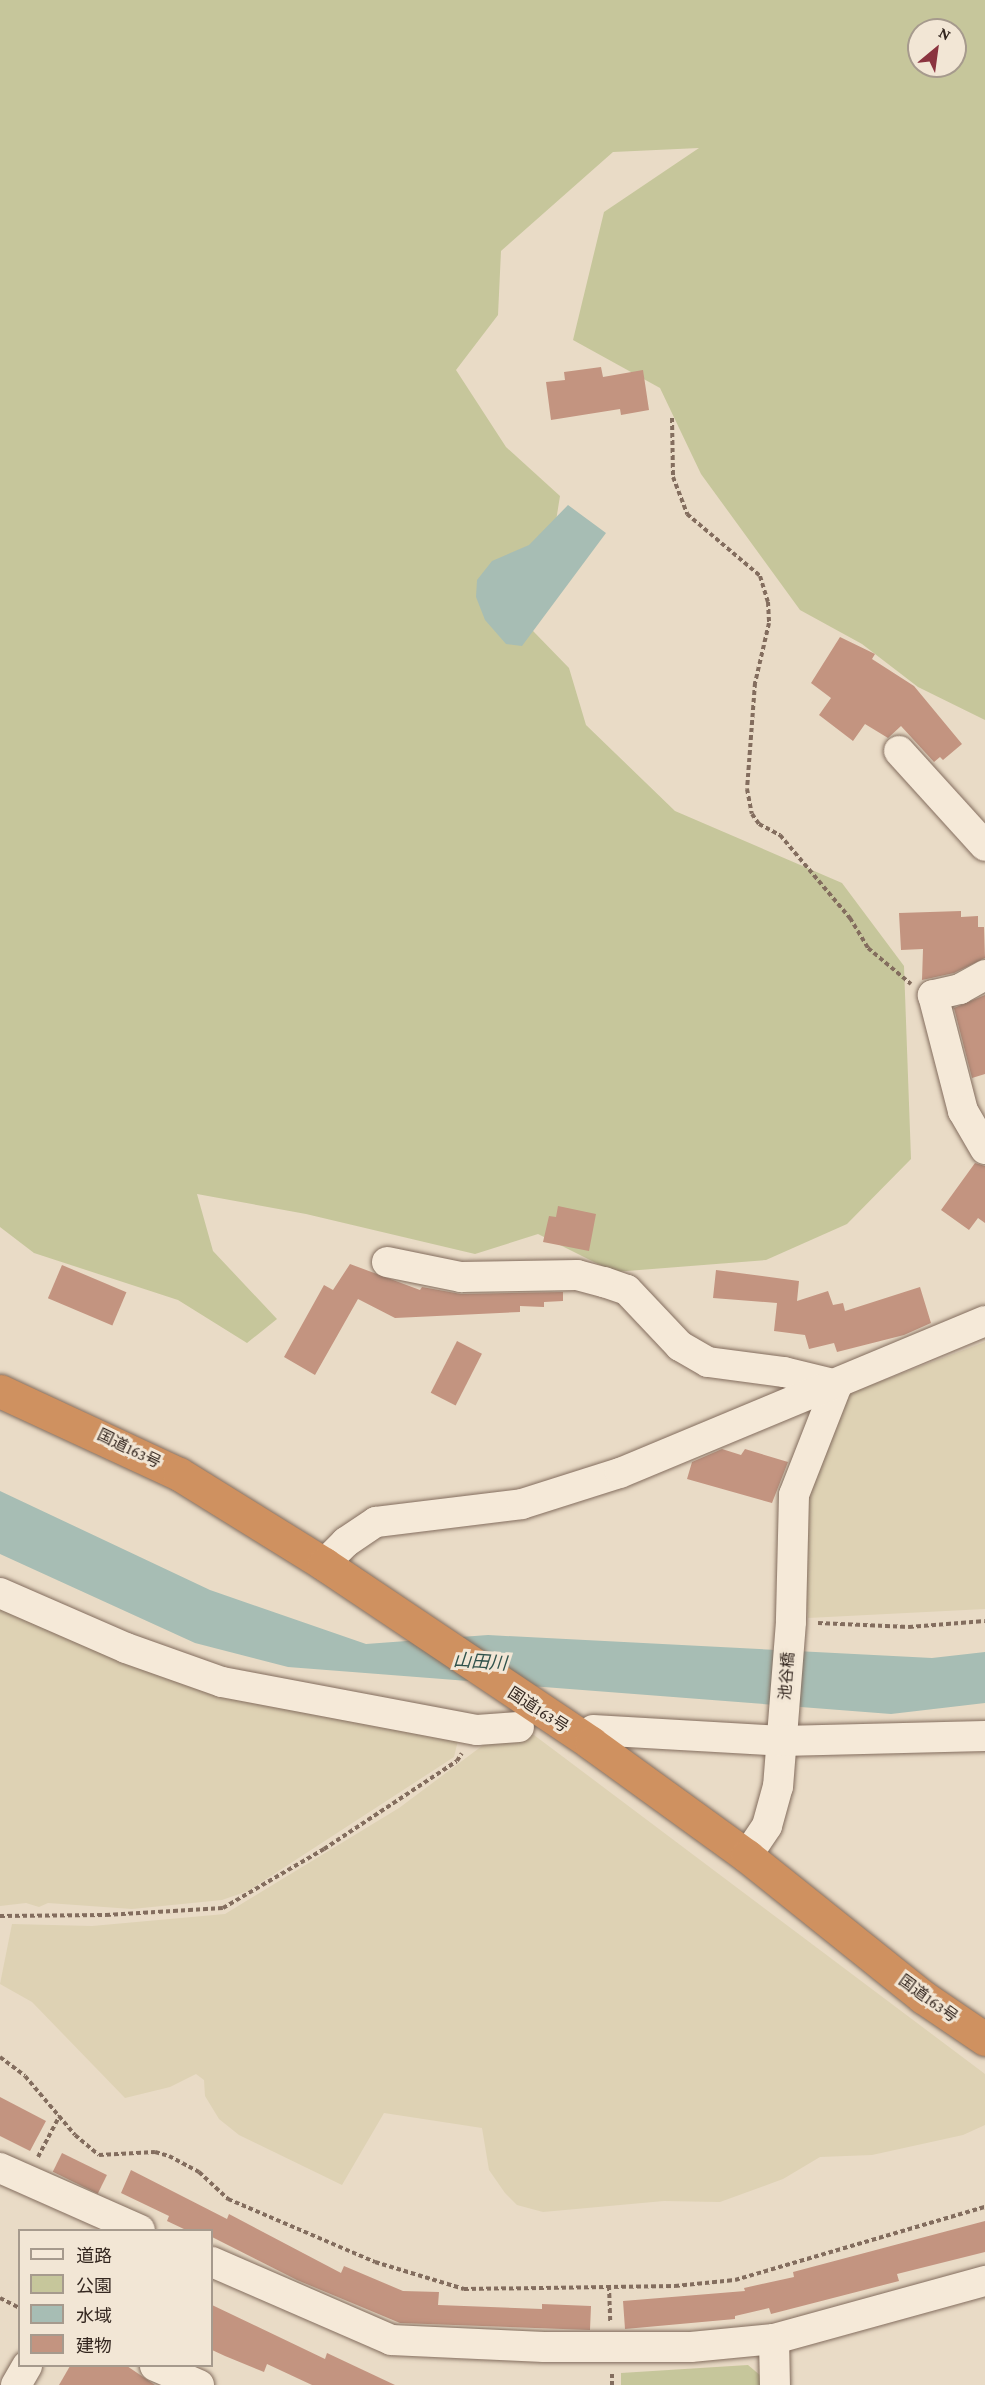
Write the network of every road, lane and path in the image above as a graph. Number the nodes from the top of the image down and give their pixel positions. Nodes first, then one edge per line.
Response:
1 (672, 418) dead end
2 (899, 751) dead end
3 (985, 846) edge
4 (985, 975) edge
5 (933, 995) junction
6 (985, 1149) edge
7 (387, 1262) dead end
8 (985, 1321) edge
9 (837, 1385) junction
10 (0, 1391) edge
11 (324, 1564) junction
12 (0, 1593) edge
13 (985, 1621) edge
14 (791, 1622) junction
15 (535, 1723) junction
16 (477, 1730) junction
17 (593, 1730) dead end
18 (782, 1735) junction
19 (985, 1736) edge
20 (747, 1856) junction
21 (0, 1916) edge
22 (985, 2039) edge
23 (0, 2057) edge
24 (60, 2115) junction
25 (13, 2175) edge
26 (985, 2207) edge
27 (138, 2229) edge
28 (213, 2262) edge
29 (985, 2281) edge
30 (0, 2298) edge
31 (18, 2307) edge
32 (774, 2339) junction
33 (26, 2367) edge
34 (156, 2367) edge
35 (16, 2385) edge
36 (199, 2385) edge
37 (775, 2385) edge

1 - 5 path
2 - 3 street
4 - 5 street
5 - 6 street
7 - 9 street
8 - 9 street
9 - 11 street
9 - 14 street, 池谷橋
10 - 11 highway, 国道163号
11 - 15 highway, 国道163号
12 - 16 street
13 - 14 path
14 - 18 street, 池谷橋
15 - 16 street
15 - 20 highway, 国道163号
16 - 21 path
17 - 18 street
18 - 19 street
18 - 20 street, 池谷橋
20 - 22 highway, 国道163号
23 - 24 path
24 - 25 path
24 - 26 path
25 - 27 street
28 - 32 street
29 - 32 street
30 - 31 path
32 - 37 street
33 - 35 street
34 - 36 street

